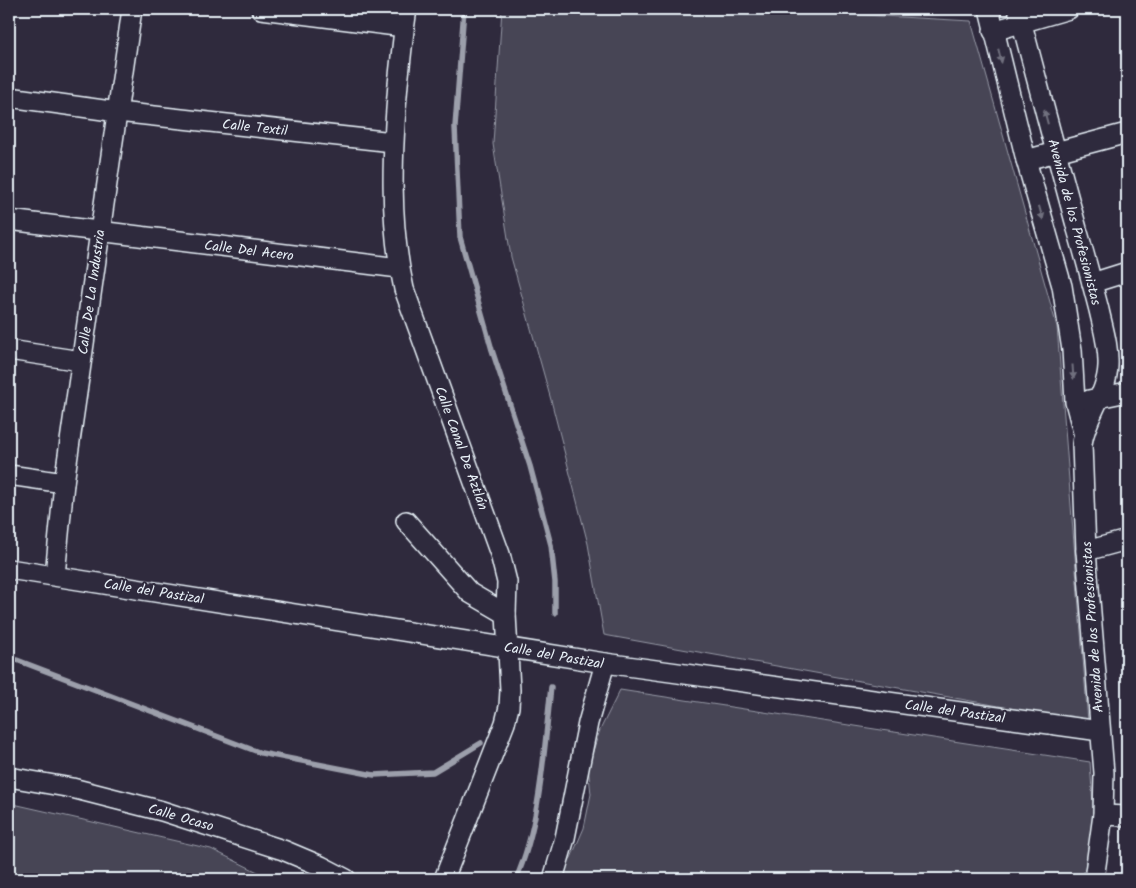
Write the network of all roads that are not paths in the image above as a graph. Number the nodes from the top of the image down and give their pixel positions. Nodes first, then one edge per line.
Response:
1 (132, 9) edge
2 (261, 9) edge
3 (407, 9) edge
4 (989, 9) edge
5 (1070, 9) edge
6 (1020, 15) edge
7 (404, 27) junction
8 (993, 31) junction
9 (9, 97) edge
10 (118, 112) junction
11 (1127, 133) edge
12 (392, 142) junction
13 (1055, 152) junction
14 (1026, 160) junction
15 (9, 220) edge
16 (100, 233) junction
17 (399, 268) junction
18 (1127, 272) edge
19 (1092, 283) junction
20 (9, 350) edge
21 (81, 361) junction
22 (1127, 392) edge
23 (1100, 398) junction
24 (1075, 402) junction
25 (1083, 432) junction
26 (9, 475) edge
27 (64, 483) junction
28 (406, 521) dead end
29 (1127, 540) edge
30 (1086, 551) junction
31 (9, 569) edge
32 (54, 575) junction
33 (506, 614) junction
34 (508, 647) junction
35 (605, 663) junction
36 (1100, 731) junction
37 (9, 777) edge
38 (1102, 815) junction
39 (1127, 816) edge
40 (346, 879) edge
41 (444, 879) edge
42 (553, 879) edge
43 (1094, 879) edge

1 - 10 street, Calle De La Industria
2 - 7 street
3 - 7 street, Calle Canal De Aztlán
4 - 8 street, Avenida de los Profesionistas
5 - 6 street
6 - 8 street
13 -> 6 street, Avenida de los Profesionistas
7 - 12 street, Calle Canal De Aztlán
8 -> 14 street, Avenida de los Profesionistas
9 - 10 street, Calle Textil
10 - 12 street, Calle Textil
10 - 16 street, Calle De La Industria
11 - 13 street
12 - 17 street, Calle Canal De Aztlán
13 - 14 street
13 - 19 street, Avenida de los Profesionistas
14 -> 24 street, Avenida de los Profesionistas
15 - 16 street, Calle Del Acero
16 - 17 street, Calle Del Acero
16 - 21 street, Calle De La Industria
17 - 33 street, Calle Canal De Aztlán
18 - 19 street
19 - 23 street, Avenida de los Profesionistas
20 - 21 street
21 - 27 street, Calle De La Industria
22 - 23 street
23 - 24 street
23 - 25 street, Avenida de los Profesionistas
24 - 25 street, Avenida de los Profesionistas
25 - 30 street, Avenida de los Profesionistas
26 - 27 street
27 - 32 street, Calle De La Industria
28 - 33 street
29 - 30 street
30 - 36 street, Avenida de los Profesionistas
31 - 32 street, Calle del Pastizal
32 - 34 street, Calle del Pastizal
33 - 34 street, Calle Canal De Aztlán
34 - 35 street, Calle del Pastizal
34 - 41 street, Calle Canal De Aztlán
35 - 36 street, Calle del Pastizal
35 - 42 street
36 - 38 street, Avenida de los Profesionistas
37 - 40 street, Calle Ocaso
38 - 39 street
38 - 43 street, Avenida de los Profesionistas

